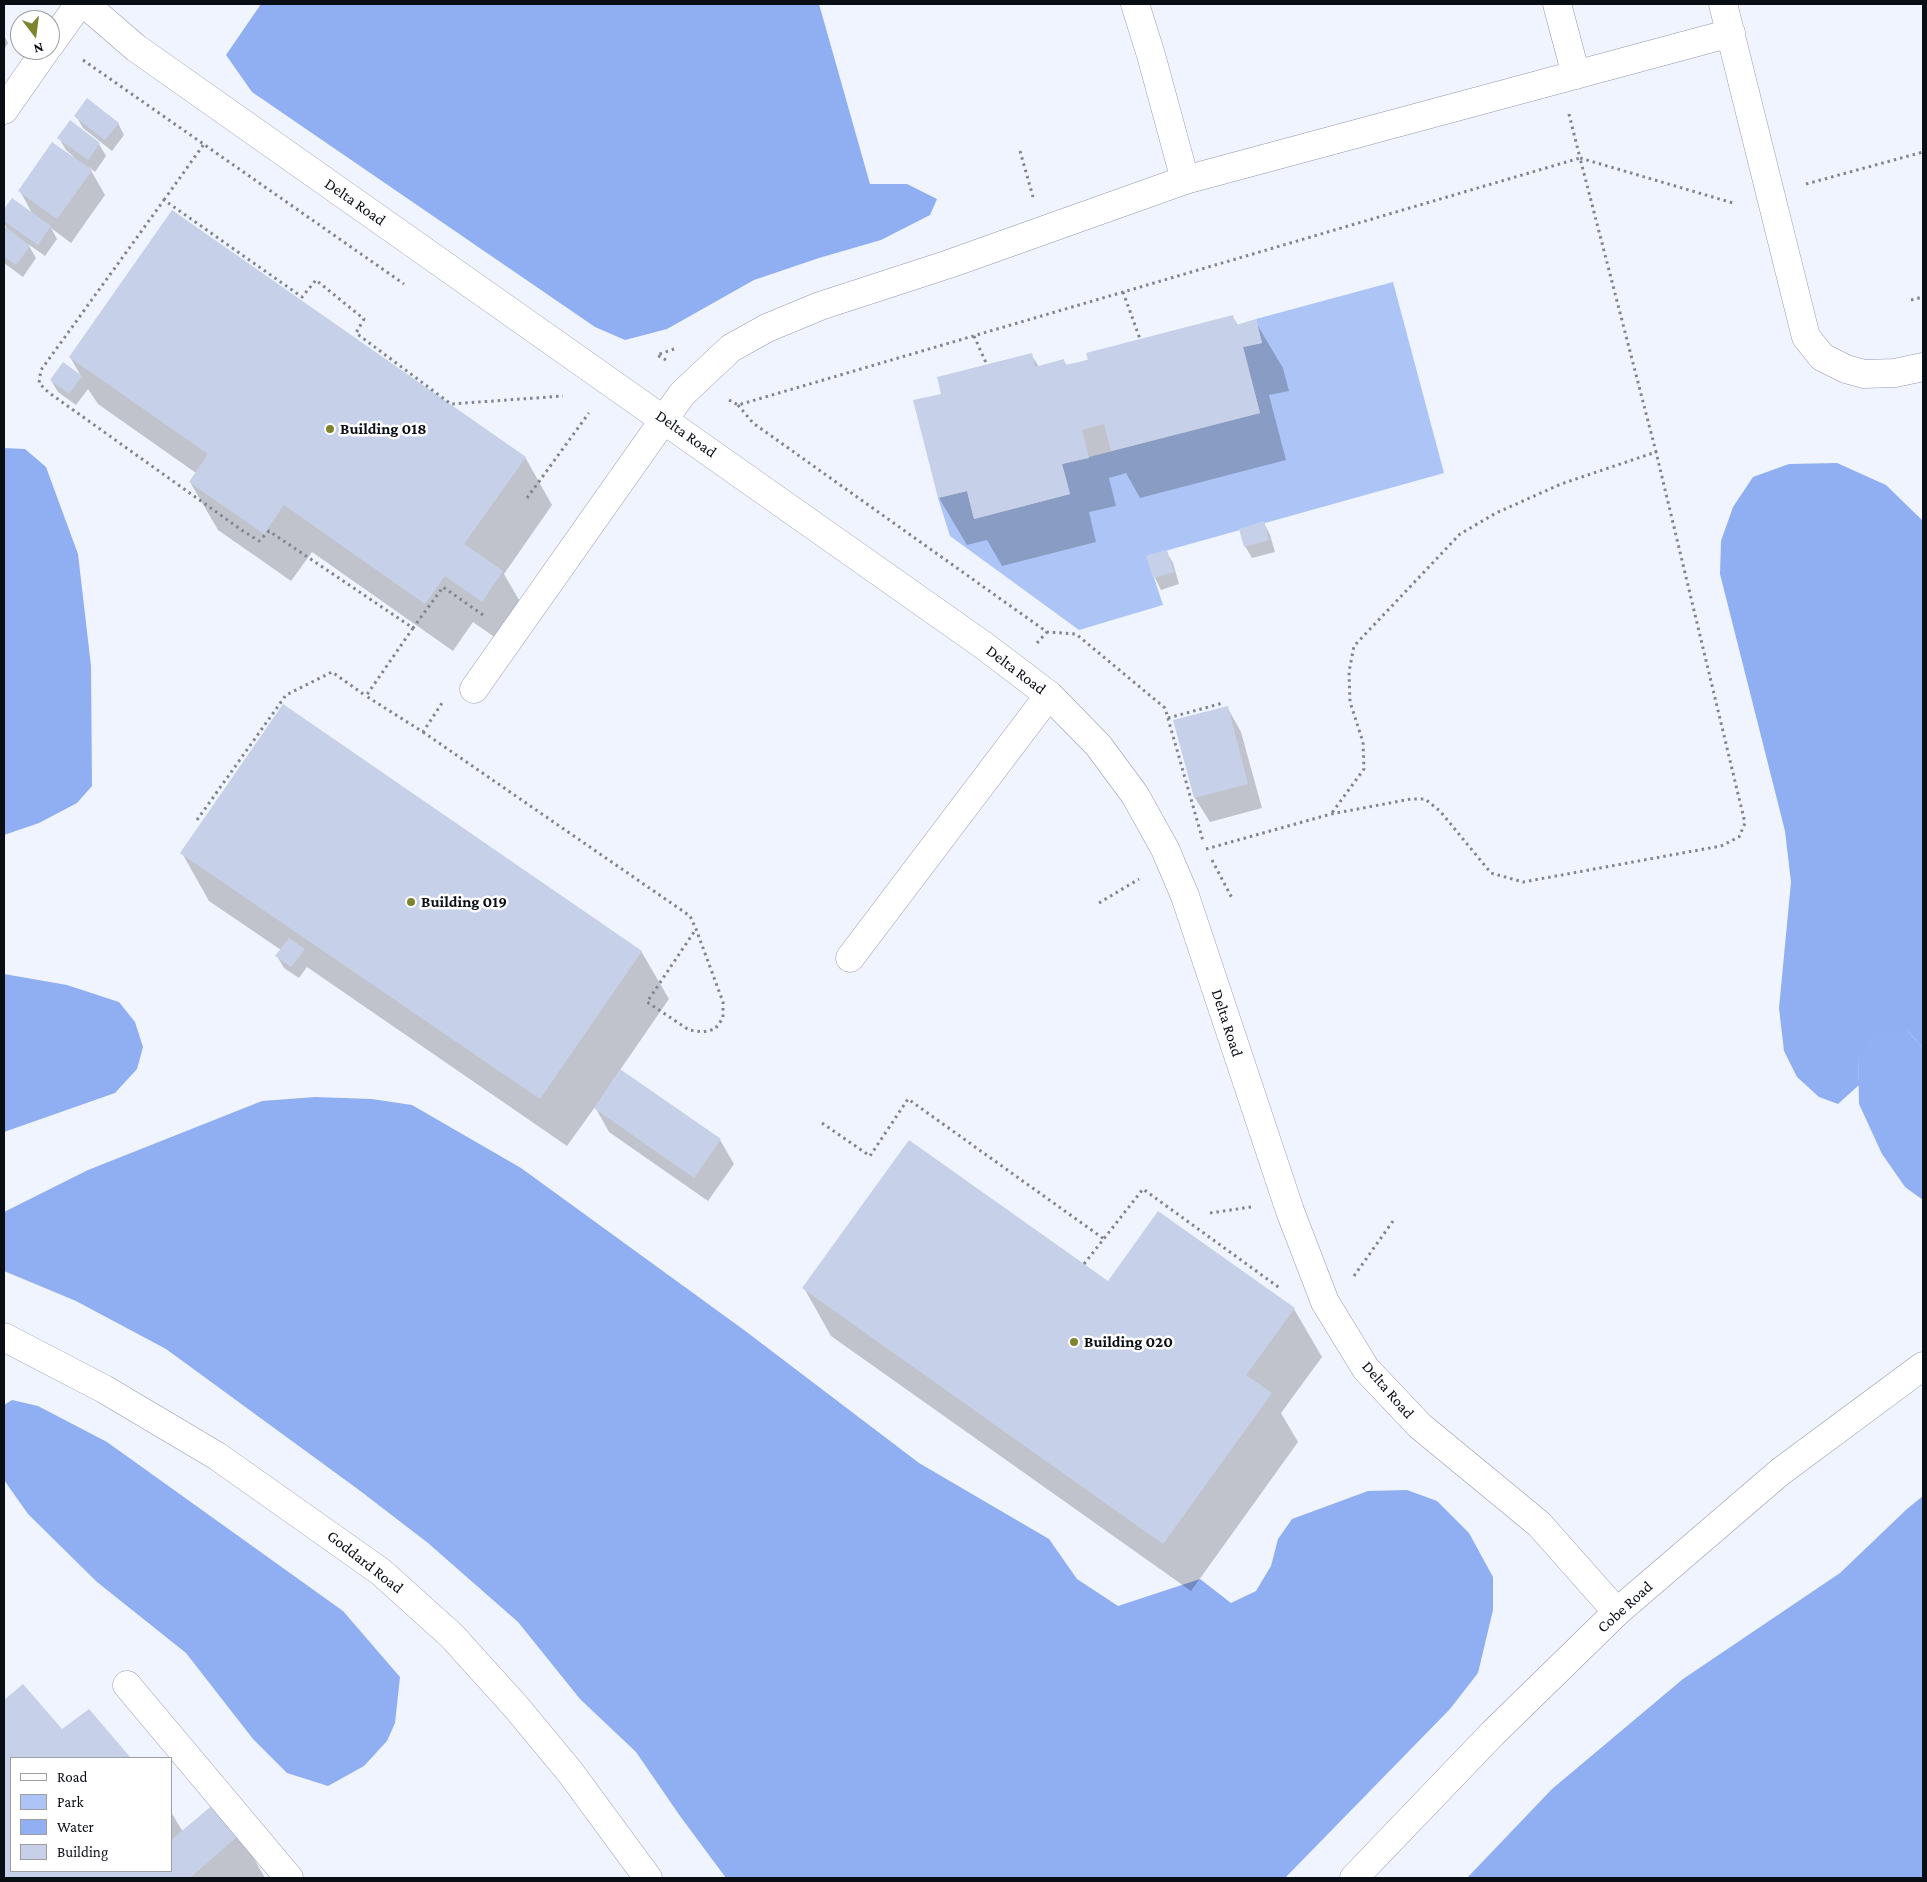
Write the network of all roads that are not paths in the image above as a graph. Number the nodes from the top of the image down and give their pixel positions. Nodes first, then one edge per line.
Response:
1 (79, 4) edge
2 (85, 4) edge
3 (1135, 4) edge
4 (1557, 4) edge
5 (1723, 4) edge
6 (60, 31) edge
7 (1731, 33) junction
8 (39, 60) edge
9 (1568, 77) junction
10 (4, 110) edge
11 (1185, 180) junction
12 (1923, 367) edge
13 (664, 419) junction
14 (474, 689) dead end
15 (1049, 695) junction
16 (850, 958) dead end
17 (4, 1337) edge
18 (1923, 1366) edge
19 (1617, 1612) junction
20 (127, 1685) dead end
21 (289, 1878) edge
22 (648, 1878) edge
23 (1354, 1878) edge

1 - 6 street
2 - 13 street, Delta Road
3 - 11 street
4 - 9 street
5 - 7 street
7 - 9 street
7 - 12 street
8 - 10 street
9 - 11 street
11 - 13 street
13 - 14 street
13 - 15 street, Delta Road
15 - 16 street
15 - 19 street, Delta Road
17 - 22 street, Goddard Road
18 - 19 street, Cobe Road
19 - 23 street, Cobe Road
20 - 21 street

